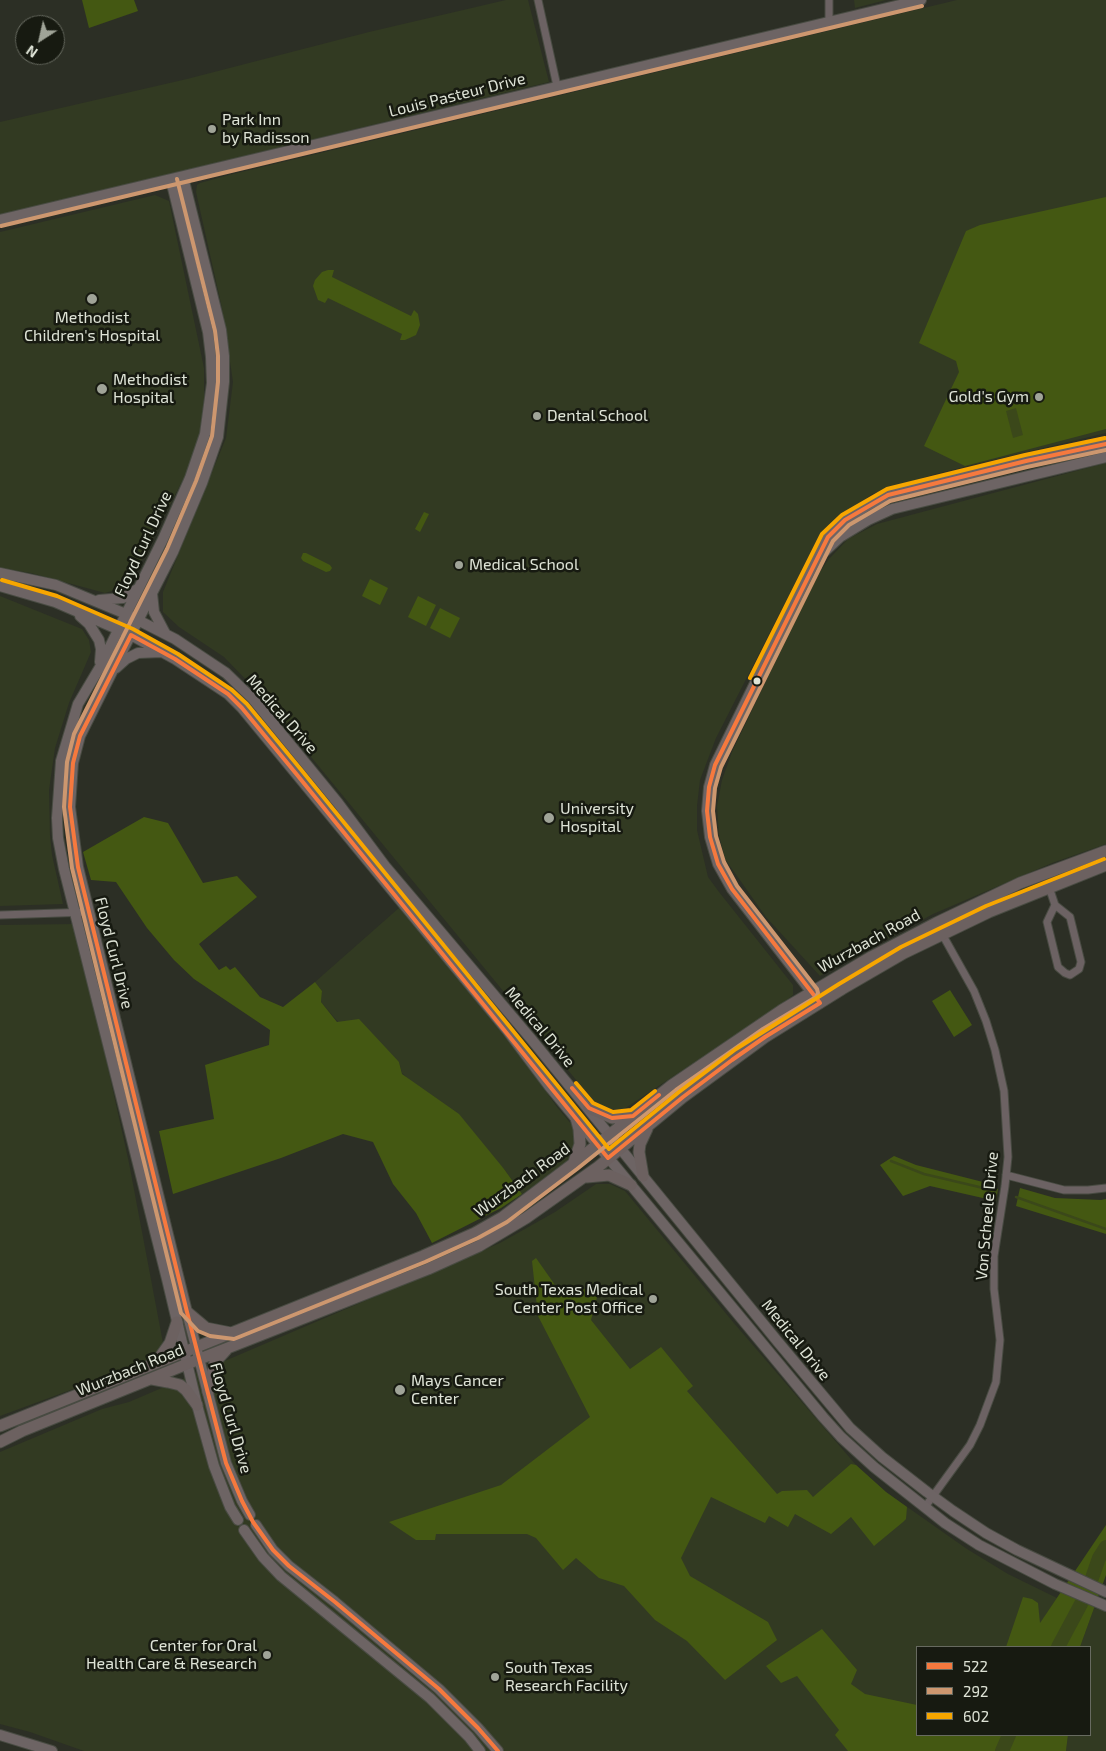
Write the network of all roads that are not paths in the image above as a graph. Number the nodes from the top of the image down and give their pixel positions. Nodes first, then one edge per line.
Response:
1 (538, 0) edge
2 (829, 0) edge
3 (921, 0) edge
4 (829, 21) junction
5 (557, 86) junction
6 (183, 177) junction
7 (171, 180) junction
8 (0, 220) edge
9 (1106, 444) edge
10 (1106, 457) edge
11 (818, 557) junction
12 (0, 573) edge
13 (0, 586) edge
14 (140, 588) junction
15 (152, 593) junction
16 (94, 600) junction
17 (76, 612) junction
18 (126, 614) junction
19 (138, 620) junction
20 (119, 629) junction
21 (166, 634) junction
22 (131, 635) junction
23 (163, 652) junction
24 (100, 667) junction
25 (112, 672) junction
26 (309, 768) junction
27 (298, 776) junction
28 (56, 818) junction
29 (71, 818) junction
30 (1106, 851) edge
31 (1106, 865) edge
32 (1049, 887) junction
33 (1055, 905) junction
34 (89, 912) junction
35 (76, 913) junction
36 (0, 915) edge
37 (936, 923) junction
38 (942, 934) junction
39 (812, 992) junction
40 (820, 1002) junction
41 (589, 1108) junction
42 (633, 1116) junction
43 (576, 1118) junction
44 (649, 1125) junction
45 (610, 1134) junction
46 (598, 1145) junction
47 (621, 1147) junction
48 (608, 1158) junction
49 (573, 1164) junction
50 (1006, 1175) junction
51 (643, 1176) junction
52 (583, 1178) junction
53 (631, 1185) junction
54 (1106, 1188) edge
55 (187, 1312) junction
56 (177, 1322) junction
57 (232, 1333) junction
58 (197, 1347) junction
59 (227, 1349) junction
60 (184, 1352) junction
61 (199, 1359) junction
62 (187, 1364) junction
63 (150, 1366) junction
64 (150, 1379) junction
65 (208, 1392) junction
66 (197, 1405) junction
67 (0, 1426) edge
68 (0, 1442) edge
69 (933, 1496) junction
70 (925, 1507) junction
71 (250, 1515) dead end
72 (238, 1520) dead end
73 (256, 1525) dead end
74 (244, 1530) dead end
75 (273, 1550) junction
76 (263, 1557) junction
77 (1106, 1592) edge
78 (1106, 1606) edge
79 (392, 1650) junction
80 (383, 1660) junction
81 (0, 1735) edge
82 (52, 1751) edge
83 (480, 1751) edge
84 (498, 1751) edge

1 - 5 street
2 - 4 street
3 - 4 street, Louis Pasteur Drive
4 - 5 street, Louis Pasteur Drive
5 - 6 street, Louis Pasteur Drive
6 - 7 street, Louis Pasteur Drive
6 - 15 street, Floyd Curl Drive
7 - 8 street, Louis Pasteur Drive
7 - 14 street, Floyd Curl Drive
9 - 11 street
10 - 11 street
11 - 39 street
12 - 16 street, Medical Drive
13 - 17 street, Medical Drive
14 - 16 street
14 - 18 street, Floyd Curl Drive
15 - 19 street, Floyd Curl Drive
15 - 21 street
16 - 18 street, Medical Drive
17 - 20 street, Medical Drive
17 - 24 street
18 - 19 street, Medical Drive
18 - 20 street, Floyd Curl Drive
19 - 21 street, Medical Drive
19 - 22 street, Floyd Curl Drive
20 - 22 street, Medical Drive
20 - 24 street, Floyd Curl Drive
21 - 26 street, Medical Drive
22 - 23 street, Medical Drive
22 - 25 street, Floyd Curl Drive
23 - 25 street
23 - 27 street, Medical Drive
24 - 28 street, Floyd Curl Drive
25 - 29 street, Floyd Curl Drive
26 - 27 street
26 - 41 street, Medical Drive
27 - 43 street, Medical Drive
28 - 29 street
28 - 35 street, Floyd Curl Drive
29 - 34 street, Floyd Curl Drive
30 - 37 main road, Wurzbach Road
31 - 32 main road, Wurzbach Road
32 - 33 street
32 - 38 main road, Wurzbach Road
33 - 33 street
34 - 35 street
34 - 55 street, Floyd Curl Drive
35 - 36 street
35 - 56 street, Floyd Curl Drive
37 - 38 street, Von Scheele Drive
37 - 39 main road, Wurzbach Road
38 - 40 main road, Wurzbach Road
38 - 50 street, Von Scheele Drive
39 - 40 street
39 - 42 main road, Wurzbach Road
40 - 44 main road, Wurzbach Road
41 - 42 main road
41 - 45 street, Medical Drive
42 - 45 main road, Wurzbach Road
43 - 46 street, Medical Drive
43 - 49 main road
44 - 47 main road, Wurzbach Road
44 - 51 main road
45 - 46 main road, Wurzbach Road
45 - 47 street, Medical Drive
46 - 48 street, Medical Drive
46 - 49 main road, Wurzbach Road
47 - 48 main road, Wurzbach Road
47 - 51 street, Medical Drive
48 - 52 main road, Wurzbach Road
48 - 53 street, Medical Drive
49 - 57 main road, Wurzbach Road
50 - 54 street
50 - 69 street, Von Scheele Drive
51 - 69 street, Medical Drive
52 - 53 main road
52 - 59 main road, Wurzbach Road
53 - 70 street, Medical Drive
55 - 57 main road
55 - 58 street, Floyd Curl Drive
56 - 60 street, Floyd Curl Drive
56 - 63 main road
57 - 58 main road, Wurzbach Road
58 - 60 main road, Wurzbach Road
58 - 61 street, Floyd Curl Drive
59 - 61 main road, Wurzbach Road
59 - 65 main road
60 - 62 street, Floyd Curl Drive
60 - 63 main road, Wurzbach Road
61 - 62 main road, Wurzbach Road
61 - 65 street, Floyd Curl Drive
62 - 64 main road, Wurzbach Road
62 - 66 street, Floyd Curl Drive
63 - 67 main road, Wurzbach Road
64 - 66 main road
64 - 68 main road, Wurzbach Road
65 - 71 street, Floyd Curl Drive
66 - 72 street, Floyd Curl Drive
69 - 70 street, Von Scheele Drive
69 - 77 street, Medical Drive
70 - 78 street, Medical Drive
73 - 75 street
74 - 76 street
75 - 76 street
75 - 79 street
76 - 80 street
79 - 80 street
79 - 84 street
80 - 83 street
81 - 82 street

